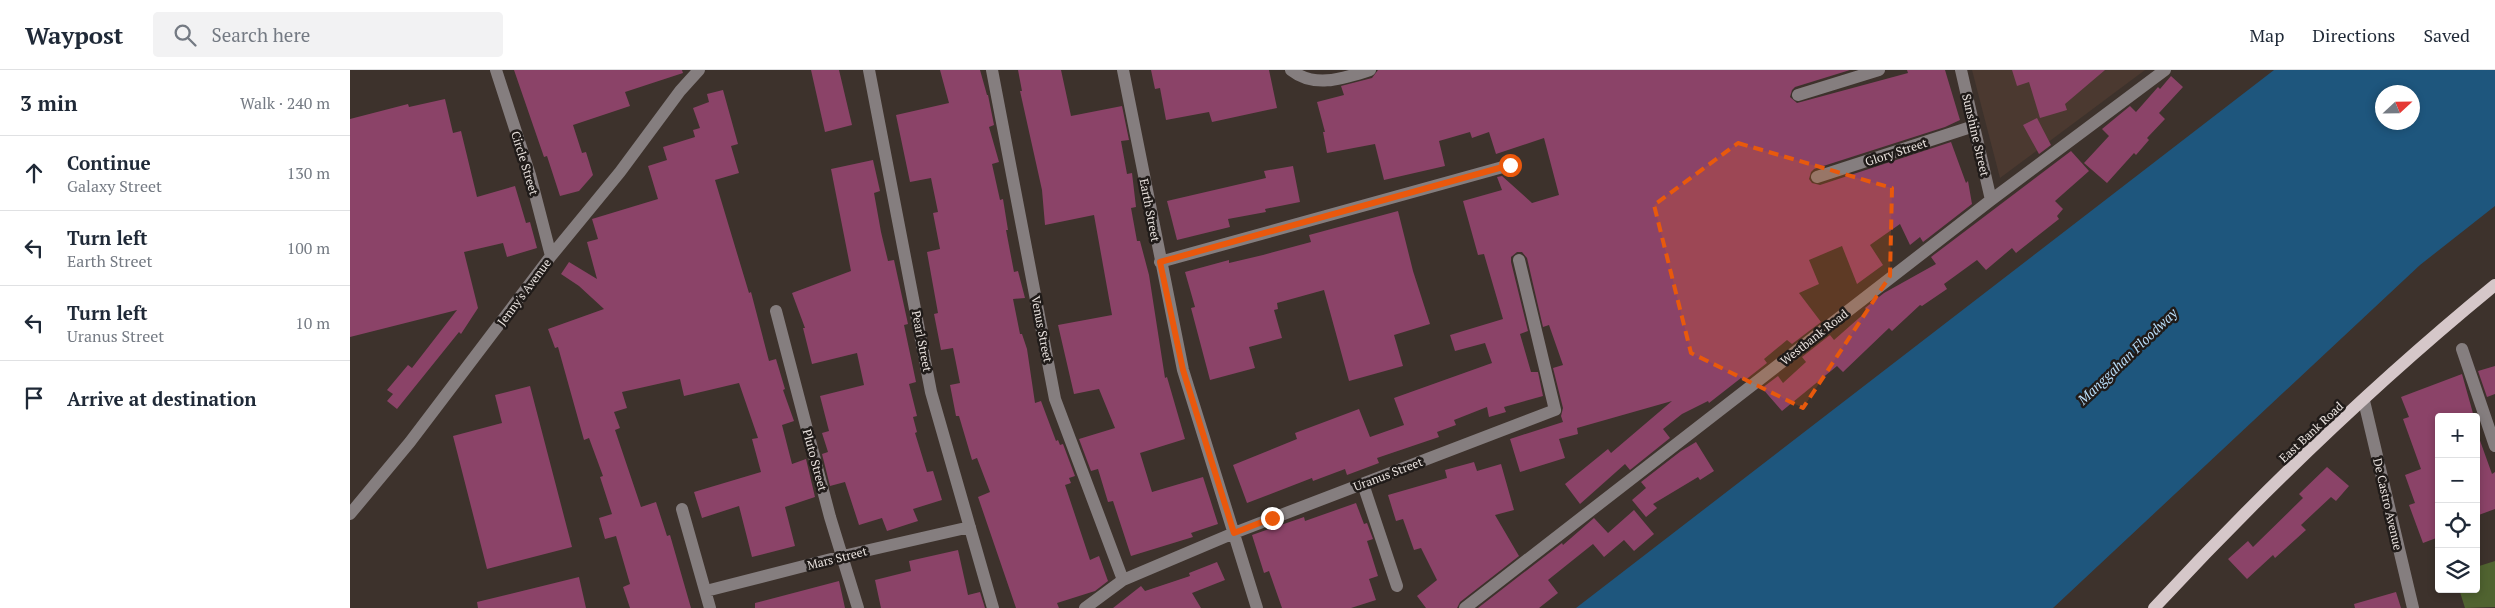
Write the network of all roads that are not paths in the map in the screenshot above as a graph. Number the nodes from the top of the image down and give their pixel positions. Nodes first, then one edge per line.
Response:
1 (496, 70) edge
2 (699, 70) edge
3 (869, 70) edge
4 (992, 70) edge
5 (1123, 70) edge
6 (1291, 70) edge
7 (1370, 70) edge
8 (1879, 70) edge
9 (1961, 70) edge
10 (2165, 70) edge
11 (1798, 96) dead end
12 (1974, 126) junction
13 (1510, 165) dead end
14 (1817, 177) dead end
15 (1991, 200) junction
16 (551, 256) junction
17 (1519, 260) dead end
18 (1160, 262) junction
19 (2495, 285) edge
20 (776, 311) dead end
21 (2462, 349) dead end
22 (2364, 401) junction
23 (2495, 446) edge
24 (1363, 484) junction
25 (682, 509) dead end
26 (350, 514) edge
27 (970, 528) junction
28 (1234, 533) junction
29 (843, 556) junction
30 (1123, 580) junction
31 (1397, 586) dead end
32 (706, 591) junction
33 (710, 608) edge
34 (858, 608) edge
35 (994, 608) edge
36 (1085, 608) edge
37 (1257, 608) edge
38 (1465, 608) edge
39 (2154, 608) edge
40 (2413, 608) edge

1 - 16 street, Circle Street
2 - 16 street, Jenny's Avenue
3 - 27 street, Pearl Street
4 - 30 street, Venus Street
5 - 18 street, Earth Street
6 - 7 street
8 - 11 street
9 - 12 street, Sunshine Street
10 - 15 street, Westbank Road
12 - 14 street, Glory Street
12 - 15 street, Sunshine Street
13 - 18 street
15 - 38 street, Westbank Road
16 - 26 street, Jenny's Avenue
17 - 24 street, Uranus Street
18 - 28 street, Earth Street
19 - 22 main road, East Bank Road
20 - 29 street, Pluto Street
21 - 23 street
22 - 39 main road, East Bank Road
22 - 40 street, De Castro Avenue
24 - 28 street, Uranus Street
24 - 31 street
25 - 32 street
27 - 29 street, Mars Street
27 - 35 street, Pearl Street
28 - 30 street, Uranus Street
28 - 37 street, Earth Street
29 - 32 street, Mars Street
29 - 34 street, Pluto Street
30 - 36 street, Uranus Street
32 - 33 street

